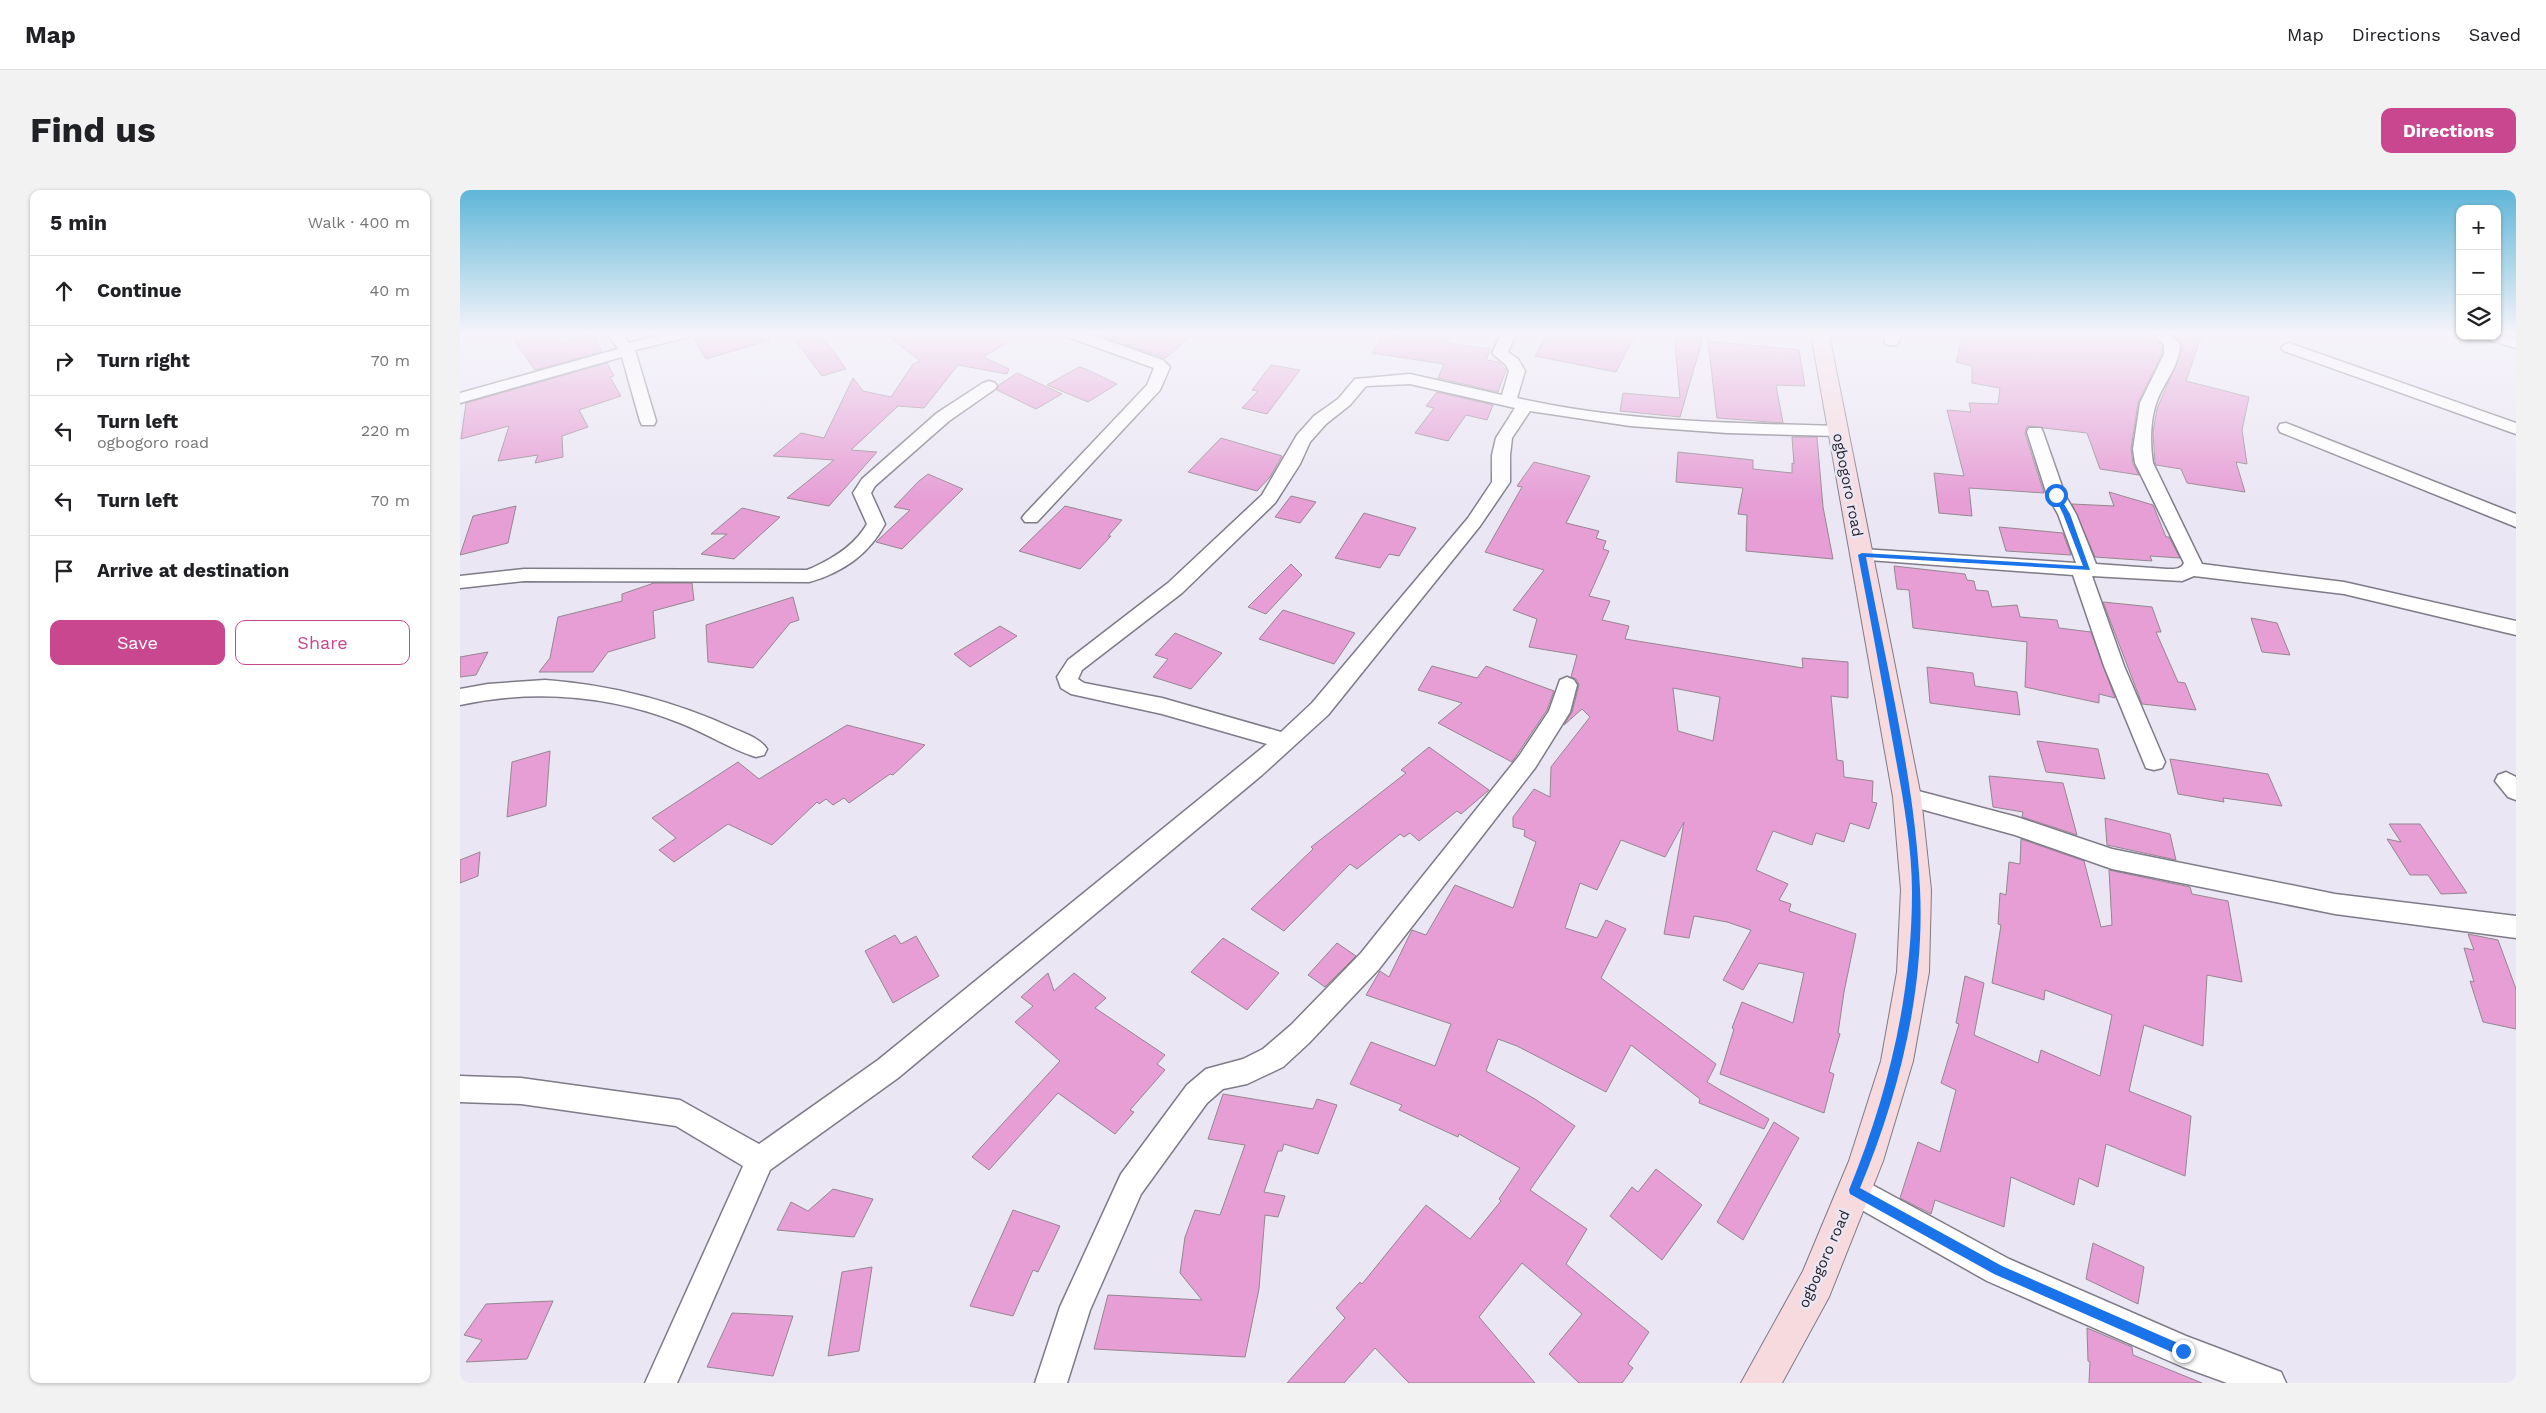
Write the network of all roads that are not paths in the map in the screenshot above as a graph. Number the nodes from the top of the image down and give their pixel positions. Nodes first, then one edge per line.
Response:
1 (488, 390) edge
2 (639, 390) edge
3 (984, 390) edge
4 (1151, 390) edge
5 (1354, 390) edge
6 (1457, 390) edge
7 (1516, 390) edge
8 (1830, 390) edge
9 (2154, 390) edge
10 (2406, 390) edge
11 (460, 398) edge
12 (1516, 403) junction
13 (648, 421) dead end
14 (2286, 428) dead end
15 (2516, 429) edge
16 (1838, 431) junction
17 (2035, 432) dead end
18 (1031, 518) dead end
19 (2516, 521) edge
20 (1862, 555) junction
21 (2084, 569) junction
22 (2191, 569) junction
23 (460, 582) edge
24 (2516, 628) edge
25 (1567, 685) dead end
26 (460, 697) edge
27 (1285, 741) junction
28 (756, 749) dead end
29 (2154, 762) dead end
30 (1907, 797) junction
31 (2516, 927) edge
32 (460, 1089) edge
33 (760, 1160) junction
34 (1854, 1190) junction
35 (661, 1383) edge
36 (1051, 1383) edge
37 (1761, 1383) edge
38 (2270, 1383) edge

1 - 11 street
2 - 13 street
3 - 23 street
4 - 18 street
5 - 27 street
6 - 12 street
7 - 12 street
8 - 16 street, ogbogoro road
9 - 22 street
10 - 15 street
12 - 16 street
12 - 27 street
14 - 19 street
16 - 20 street, ogbogoro road
17 - 21 street
20 - 21 street
20 - 30 street, ogbogoro road
21 - 22 street
21 - 29 street
22 - 24 street
25 - 36 street
26 - 28 street
27 - 33 street
30 - 31 street
30 - 34 street, ogbogoro road
32 - 33 street
33 - 35 street
34 - 37 street, ogbogoro road
34 - 38 street

